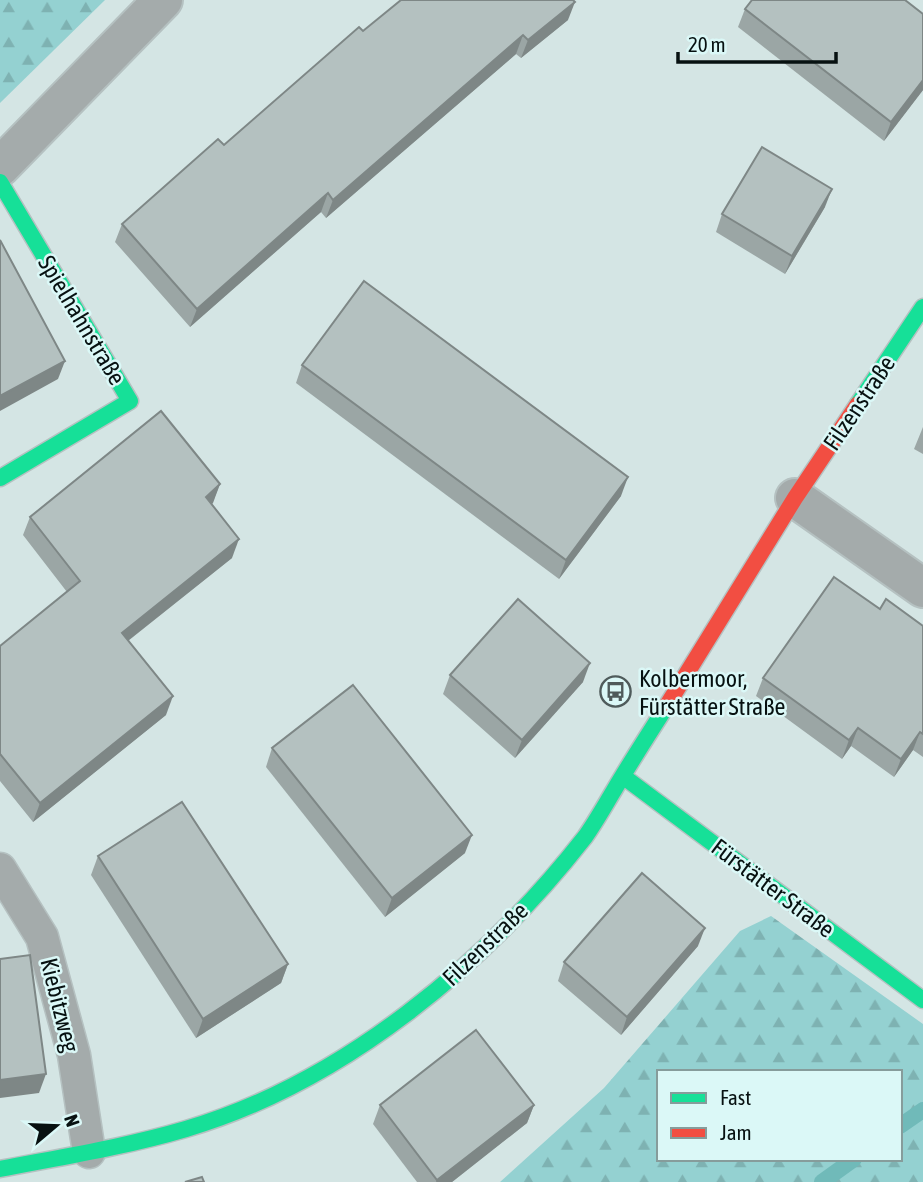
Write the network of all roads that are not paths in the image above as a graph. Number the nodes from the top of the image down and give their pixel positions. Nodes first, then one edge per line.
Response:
1 (163, 0) edge
2 (0, 167) edge
3 (0, 182) edge
4 (923, 307) edge
5 (0, 478) edge
6 (795, 498) junction
7 (923, 587) edge
8 (624, 777) junction
9 (0, 869) edge
10 (923, 1000) edge
11 (89, 1152) junction
12 (0, 1169) edge

1 - 2 street
3 - 5 street, Spielhahnstraße
4 - 6 street, Filzenstraße
6 - 7 street
6 - 8 street, Filzenstraße
8 - 10 street, Fürstätter Straße
8 - 11 street, Filzenstraße
9 - 11 lane, Kiebitzweg
11 - 12 street, Filzenstraße

